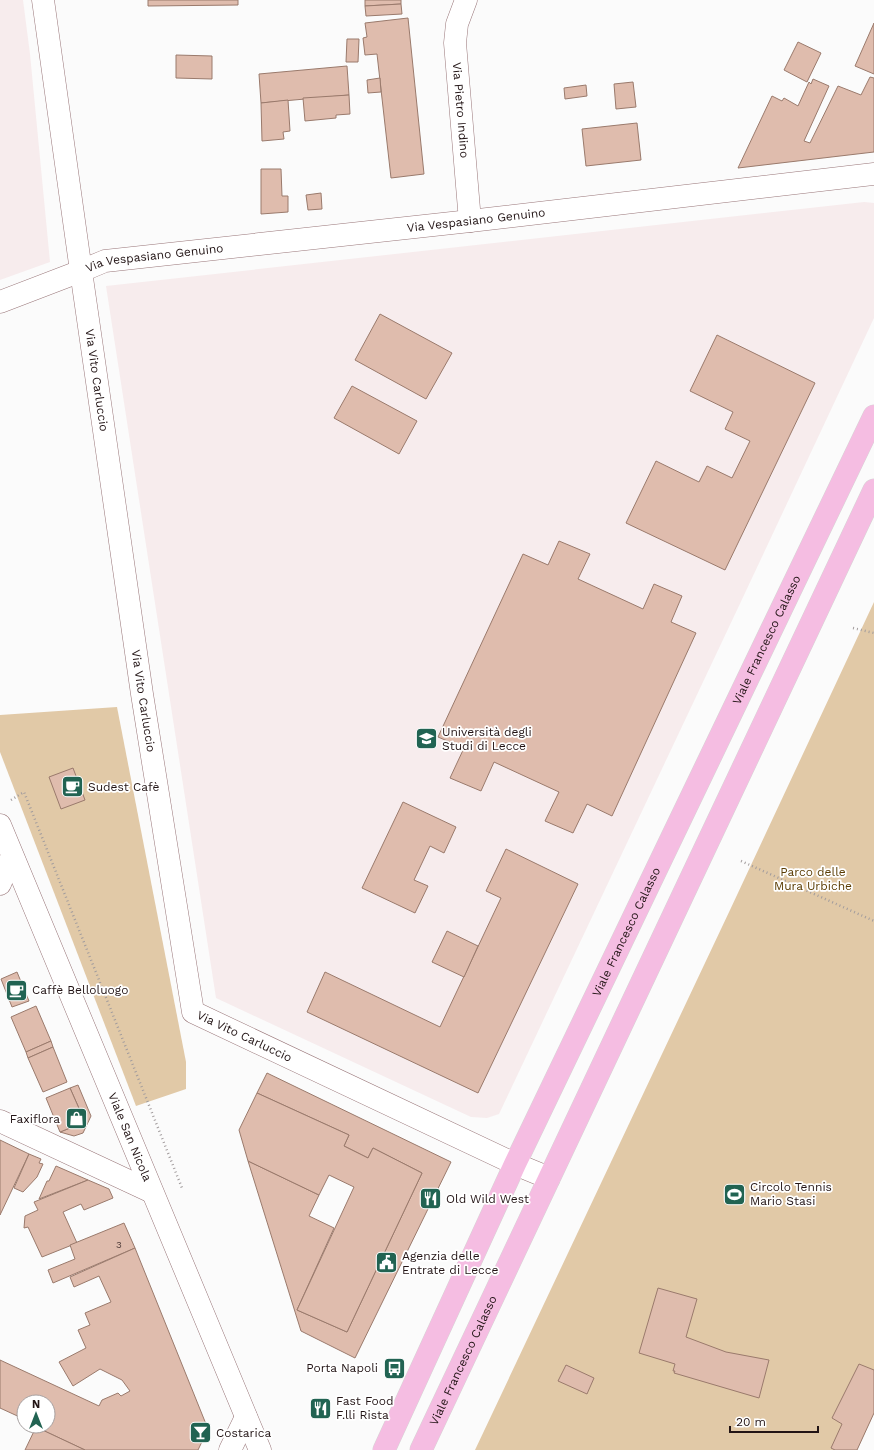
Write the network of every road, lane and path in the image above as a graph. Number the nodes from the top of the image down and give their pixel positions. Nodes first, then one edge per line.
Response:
1 (43, 0) edge
2 (466, 0) edge
3 (874, 174) edge
4 (470, 221) junction
5 (81, 271) junction
6 (0, 302) edge
7 (874, 416) edge
8 (874, 490) edge
9 (853, 628) dead end
10 (874, 633) edge
11 (6, 804) dead end
12 (0, 825) edge
13 (12, 856) junction
14 (741, 861) dead end
15 (0, 884) edge
16 (874, 921) edge
17 (0, 1121) edge
18 (515, 1164) junction
19 (549, 1178) junction
20 (182, 1189) dead end
21 (152, 1192) junction
22 (246, 1418) junction
23 (230, 1450) edge
24 (260, 1450) edge
25 (384, 1450) edge
26 (421, 1450) edge

1 - 5 street, Via Vito Carluccio
2 - 4 street, Via Pietro Indino
3 - 4 street, Via Vespasiano Genuino
4 - 5 street, Via Vespasiano Genuino
5 - 6 street
5 - 18 street, Via Vito Carluccio
7 - 18 main road, Viale Francesco Calasso
8 - 19 main road, Viale Francesco Calasso
9 - 10 path
11 - 20 path
12 - 13 street, Viale San Nicola
13 - 15 street
13 - 21 street, Viale San Nicola
14 - 16 path
17 - 21 street
18 - 19 street, Via Vito Carluccio
18 - 25 main road, Viale Francesco Calasso
19 - 26 main road, Viale Francesco Calasso
21 - 22 street, Viale San Nicola
22 - 23 street
22 - 24 street, Viale San Nicola

